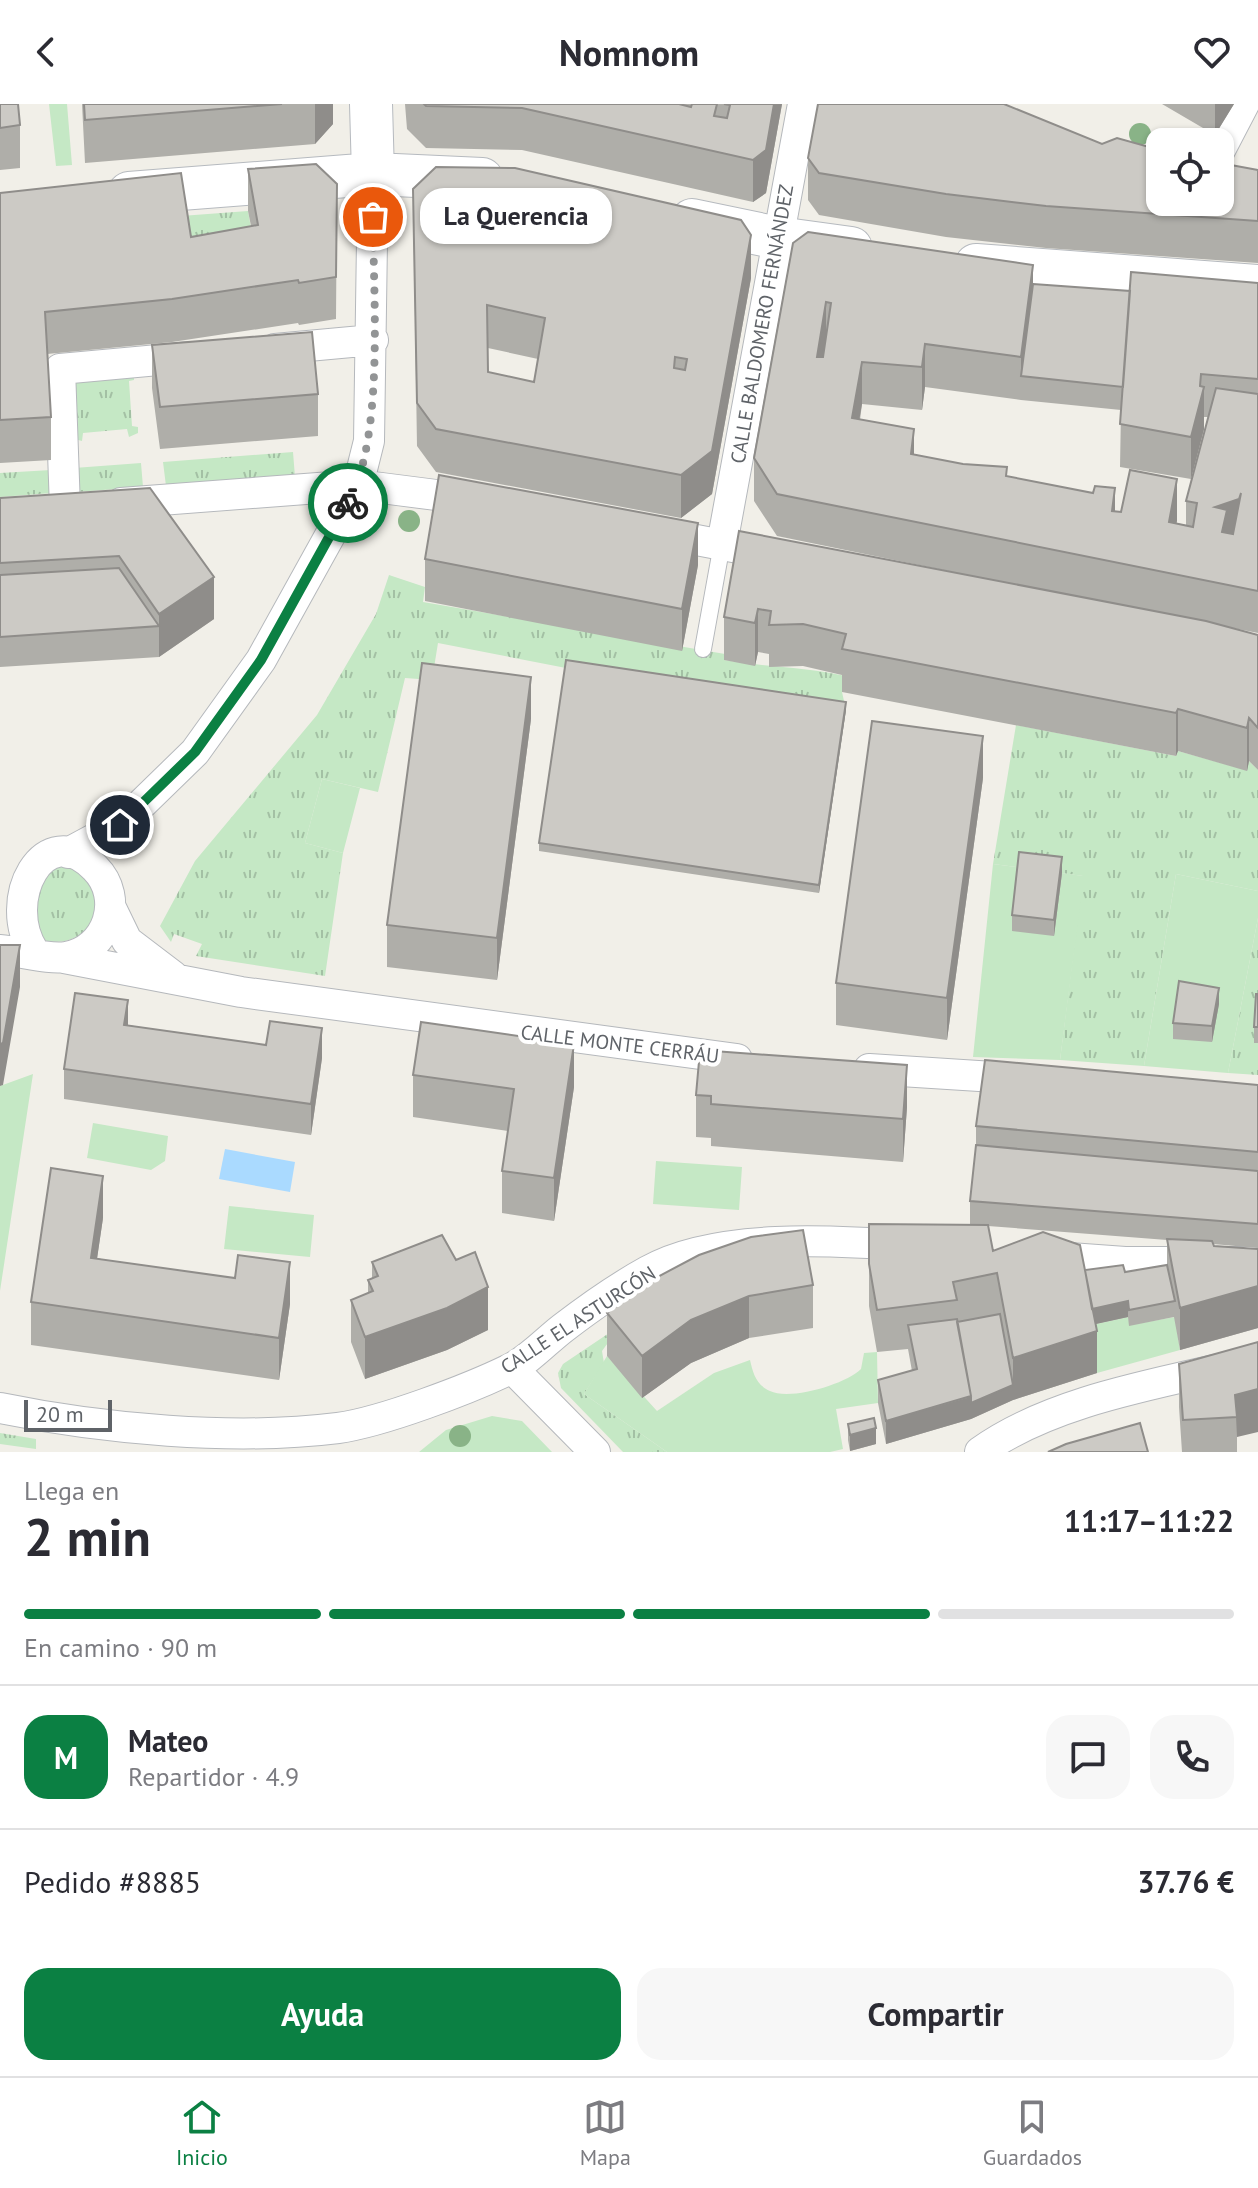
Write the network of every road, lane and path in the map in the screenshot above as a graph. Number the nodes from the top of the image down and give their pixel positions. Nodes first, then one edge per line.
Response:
1 (371, 104) edge
2 (803, 104) edge
3 (1244, 104) edge
4 (1231, 128) edge
5 (373, 174) junction
6 (513, 180) edge
7 (95, 196) edge
8 (648, 210) edge
9 (778, 238) junction
10 (886, 253) edge
11 (932, 259) edge
12 (1258, 286) edge
13 (373, 340) junction
14 (249, 352) edge
15 (218, 354) edge
16 (358, 485) junction
17 (508, 506) edge
18 (630, 528) edge
19 (722, 544) junction
20 (799, 560) edge
21 (703, 649) dead end
22 (120, 825) junction
23 (68, 853) junction
24 (108, 893) junction
25 (2, 899) edge
26 (0, 950) edge
27 (34, 952) junction
28 (64, 958) junction
29 (177, 980) junction
30 (764, 1062) edge
31 (838, 1067) edge
32 (1059, 1081) edge
33 (943, 1248) edge
34 (1018, 1254) edge
35 (1258, 1262) edge
36 (1258, 1360) edge
37 (512, 1368) junction
38 (0, 1408) edge
39 (595, 1452) edge
40 (980, 1452) edge

1 - 5 street
2 - 9 street, CALLE BALDOMERO FERNÁNDEZ
3 - 4 street
5 - 6 street
5 - 7 street
5 - 13 street
8 - 9 street
9 - 10 street
9 - 19 street, CALLE BALDOMERO FERNÁNDEZ
11 - 12 street
13 - 14 street
13 - 16 street
15 - 16 street
16 - 17 street
16 - 22 street
18 - 19 street
19 - 20 street
19 - 21 lane
22 - 23 street
22 - 24 street
23 - 24 street
23 - 25 street
24 - 28 street
24 - 29 street, CALLE MONTE CERRÁU
25 - 27 street
26 - 27 street
27 - 28 street
28 - 29 street, CALLE MONTE CERRÁU
29 - 30 street, CALLE MONTE CERRÁU
31 - 32 street
33 - 37 street, CALLE EL ASTURCÓN
34 - 35 street
36 - 40 street
37 - 38 street, CALLE EL ASTURCÓN
37 - 39 street

